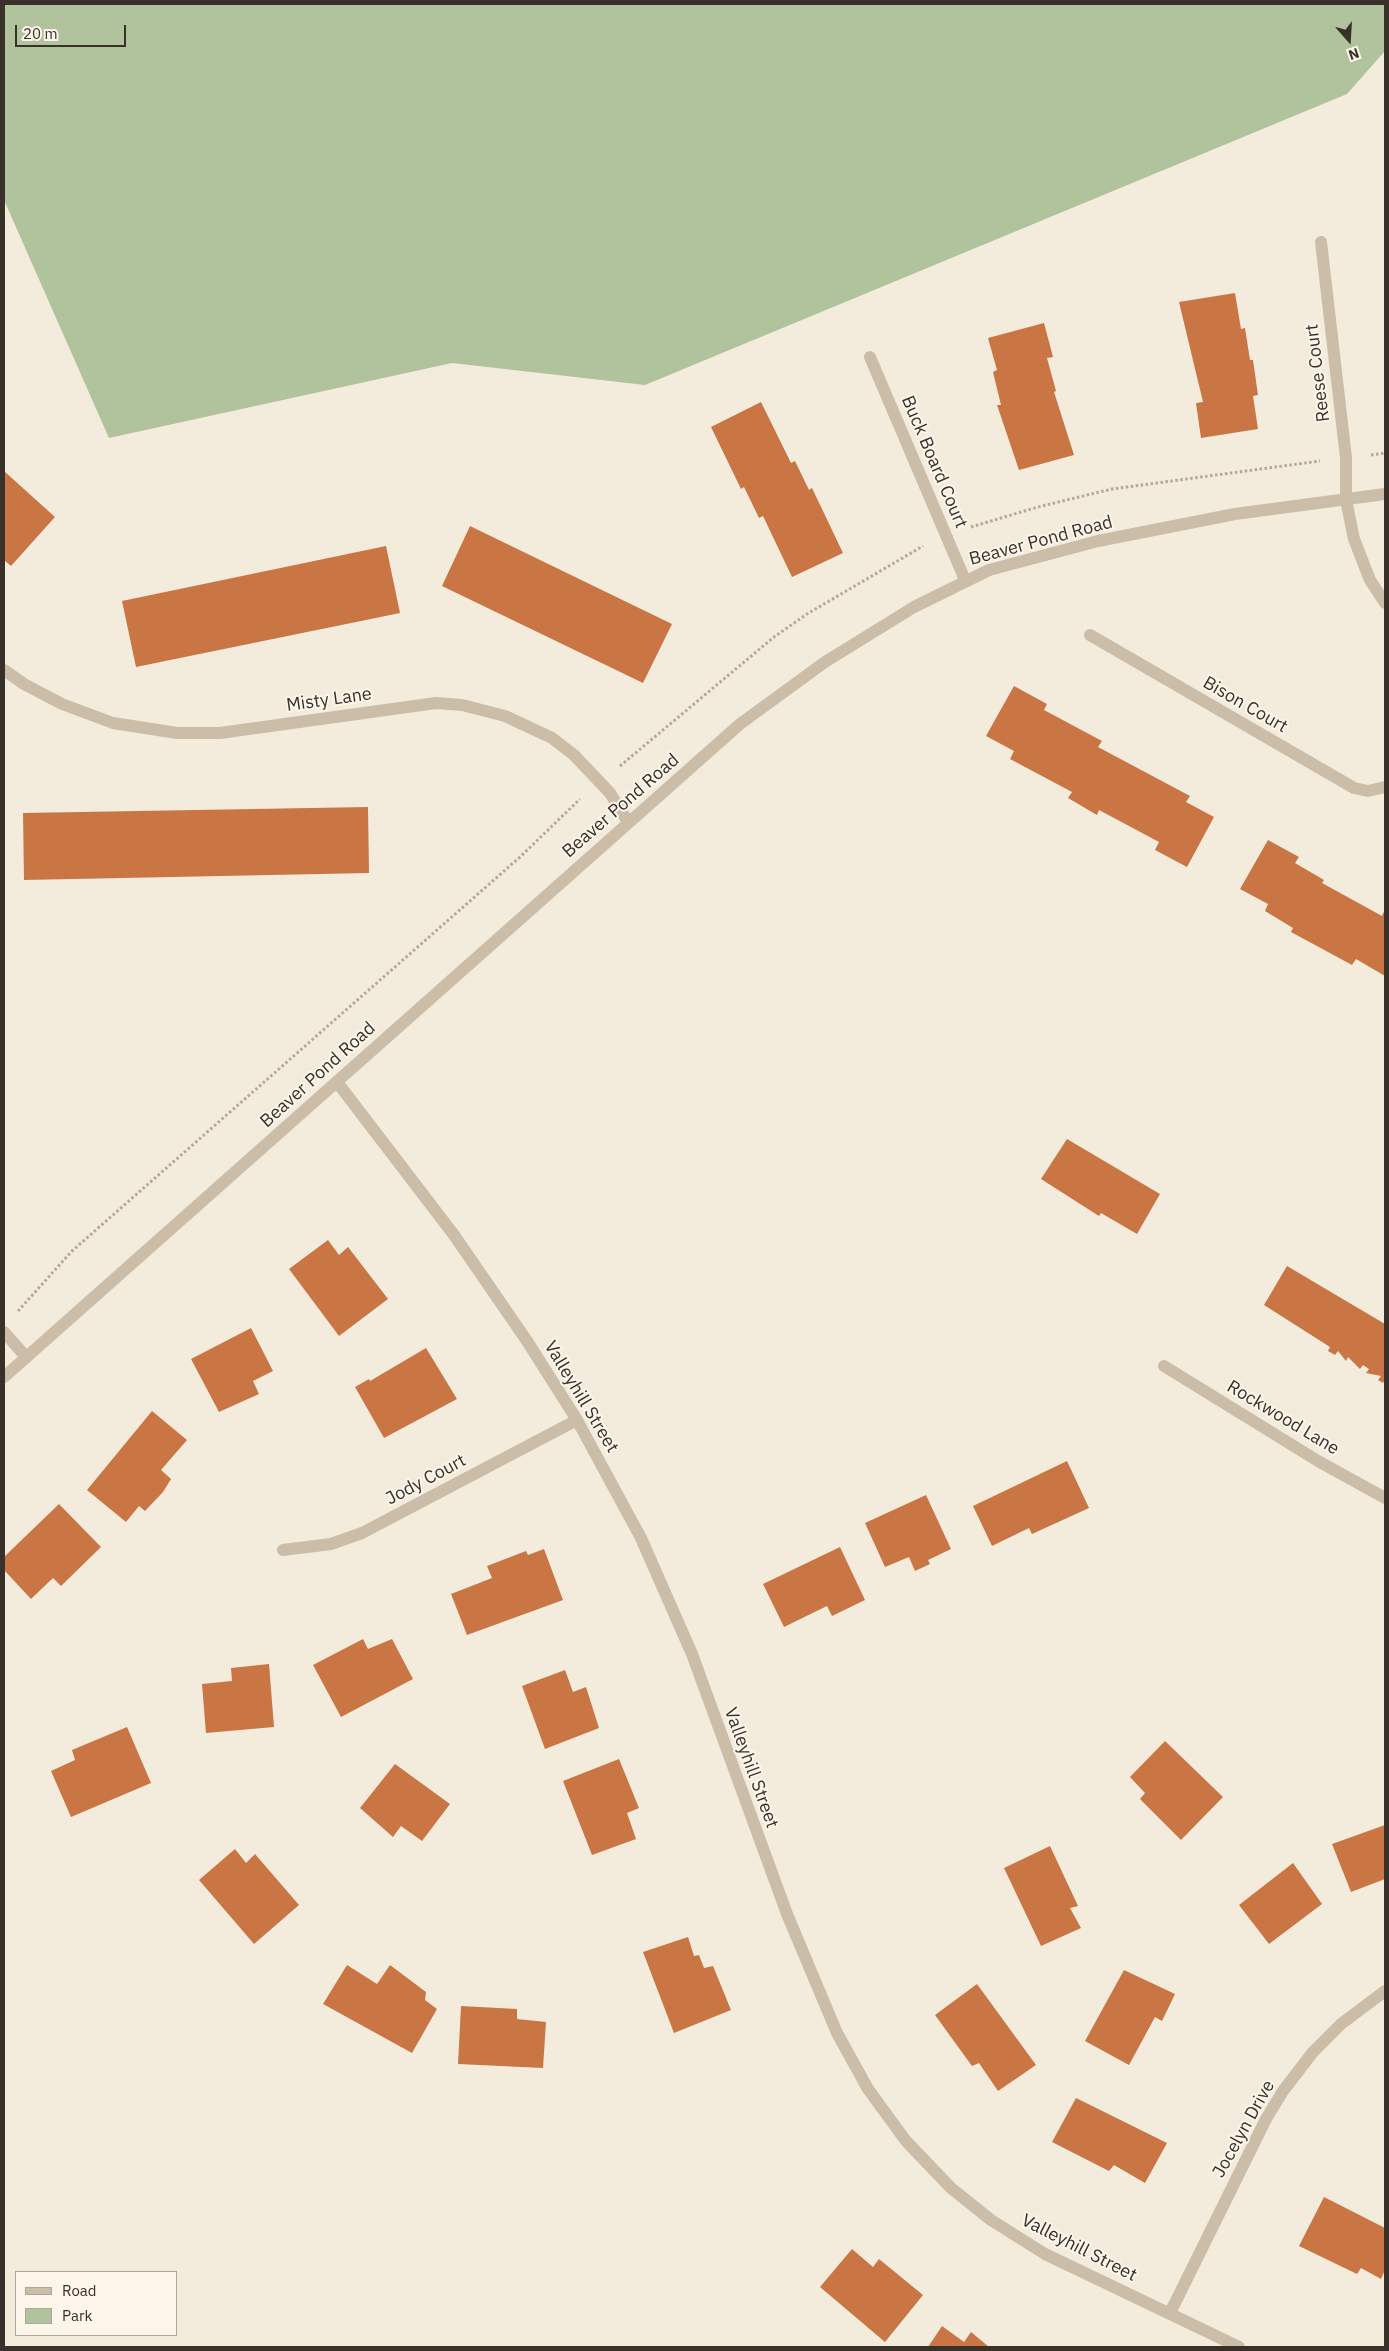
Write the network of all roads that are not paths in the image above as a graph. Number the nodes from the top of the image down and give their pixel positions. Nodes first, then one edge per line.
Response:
1 (1321, 242) dead end
2 (870, 357) dead end
3 (1385, 494) edge
4 (1346, 500) junction
5 (966, 580) junction
6 (1385, 603) edge
7 (1090, 635) dead end
8 (4, 670) edge
9 (1385, 786) edge
10 (628, 822) junction
11 (337, 1082) junction
12 (4, 1332) edge
13 (26, 1358) junction
14 (1164, 1366) dead end
15 (4, 1377) edge
16 (577, 1420) junction
17 (1385, 1498) edge
18 (283, 1550) dead end
19 (1385, 1991) edge
20 (1170, 2313) junction
21 (1239, 2347) edge

1 - 4 street, Reese Court
2 - 5 street, Buck Board Court
3 - 4 street, Beaver Pond Road
4 - 5 street, Beaver Pond Road
4 - 6 street
5 - 10 street, Beaver Pond Road
7 - 9 street, Bison Court
8 - 10 street, Misty Lane
10 - 11 street, Beaver Pond Road
11 - 13 street, Beaver Pond Road
11 - 16 street, Valleyhill Street
12 - 13 street
13 - 15 street, Beaver Pond Road
14 - 17 street, Rockwood Lane
16 - 18 street, Jody Court
16 - 20 street, Valleyhill Street
19 - 20 street, Jocelyn Drive
20 - 21 street, Valleyhill Street

